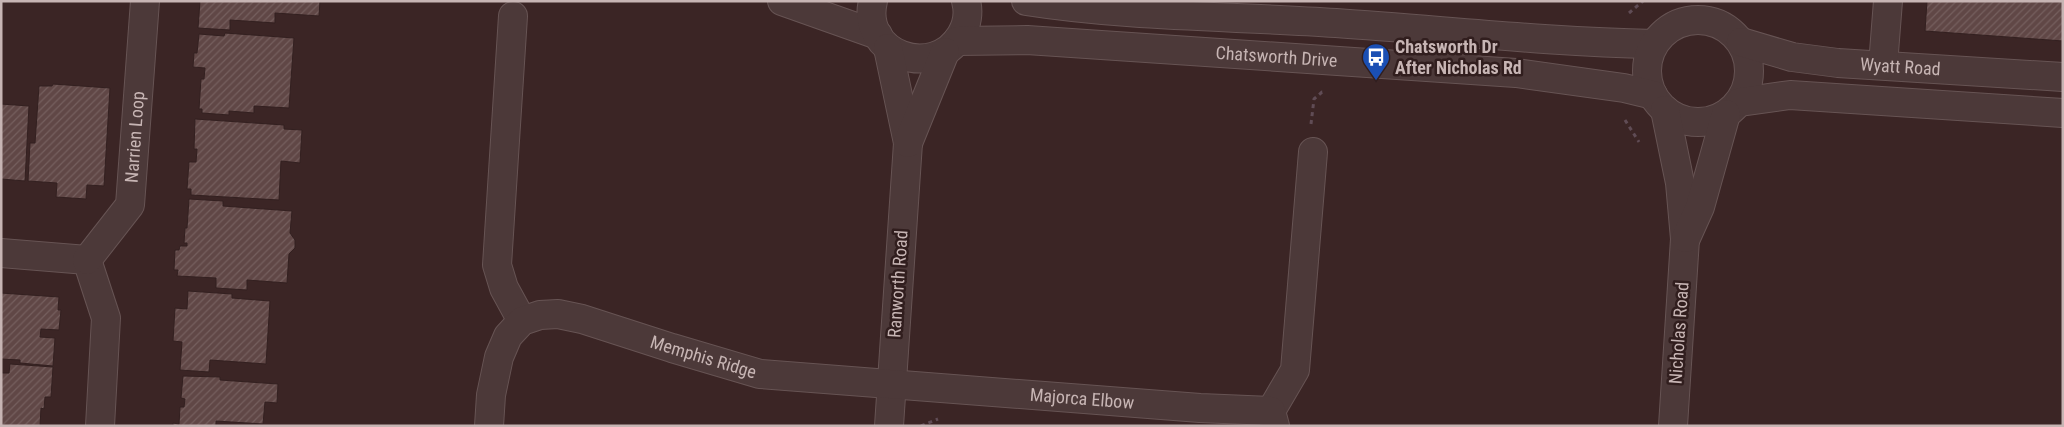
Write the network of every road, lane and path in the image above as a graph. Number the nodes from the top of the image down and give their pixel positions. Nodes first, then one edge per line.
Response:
1 (145, 1) edge
2 (782, 1) edge
3 (873, 1) edge
4 (966, 1) edge
5 (1026, 1) edge
6 (1676, 1) edge
7 (1888, 1) edge
8 (1337, 12) edge
9 (514, 16) dead end
10 (1727, 23) edge
11 (1660, 37) junction
12 (883, 41) junction
13 (951, 47) junction
14 (1334, 61) junction
15 (1883, 65) junction
16 (2063, 78) edge
17 (1331, 92) dead end
18 (1659, 103) junction
19 (1733, 108) junction
20 (2063, 113) edge
21 (908, 143) junction
22 (1314, 152) joint
23 (1685, 240) junction
24 (1, 253) edge
25 (87, 260) junction
26 (522, 321) junction
27 (891, 385) junction
28 (1273, 419) edge
29 (100, 426) edge
30 (489, 426) edge
31 (889, 426) edge
32 (1673, 426) edge

1 - 25 street, Narrien Loop
2 - 12 street
3 - 12 street, Ranworth Road
4 - 13 street, Ranworth Road
5 - 8 street, Chatsworth Drive
6 - 11 street
7 - 15 street
8 - 11 street, Chatsworth Drive
8 - 14 street
9 - 26 street
10 - 11 street
10 - 15 street, Wyatt Road
10 - 19 street
11 - 18 street
12 - 13 street, Chatsworth Drive
12 - 21 street, Ranworth Road
13 - 14 street, Chatsworth Drive
13 - 21 street, Ranworth Road
14 - 18 street, Chatsworth Drive
15 - 16 street, Wyatt Road
17 - 22 path
18 - 19 street
18 - 23 street, Nicholas Road
19 - 20 street, Wyatt Road
19 - 23 street, Nicholas Road
21 - 27 street, Ranworth Road
22 - 28 street, Majorca Elbow
23 - 32 street, Nicholas Road
24 - 25 street
25 - 29 street
26 - 27 street, Memphis Ridge
26 - 30 street
27 - 28 street, Majorca Elbow
27 - 31 street, Ranworth Road

